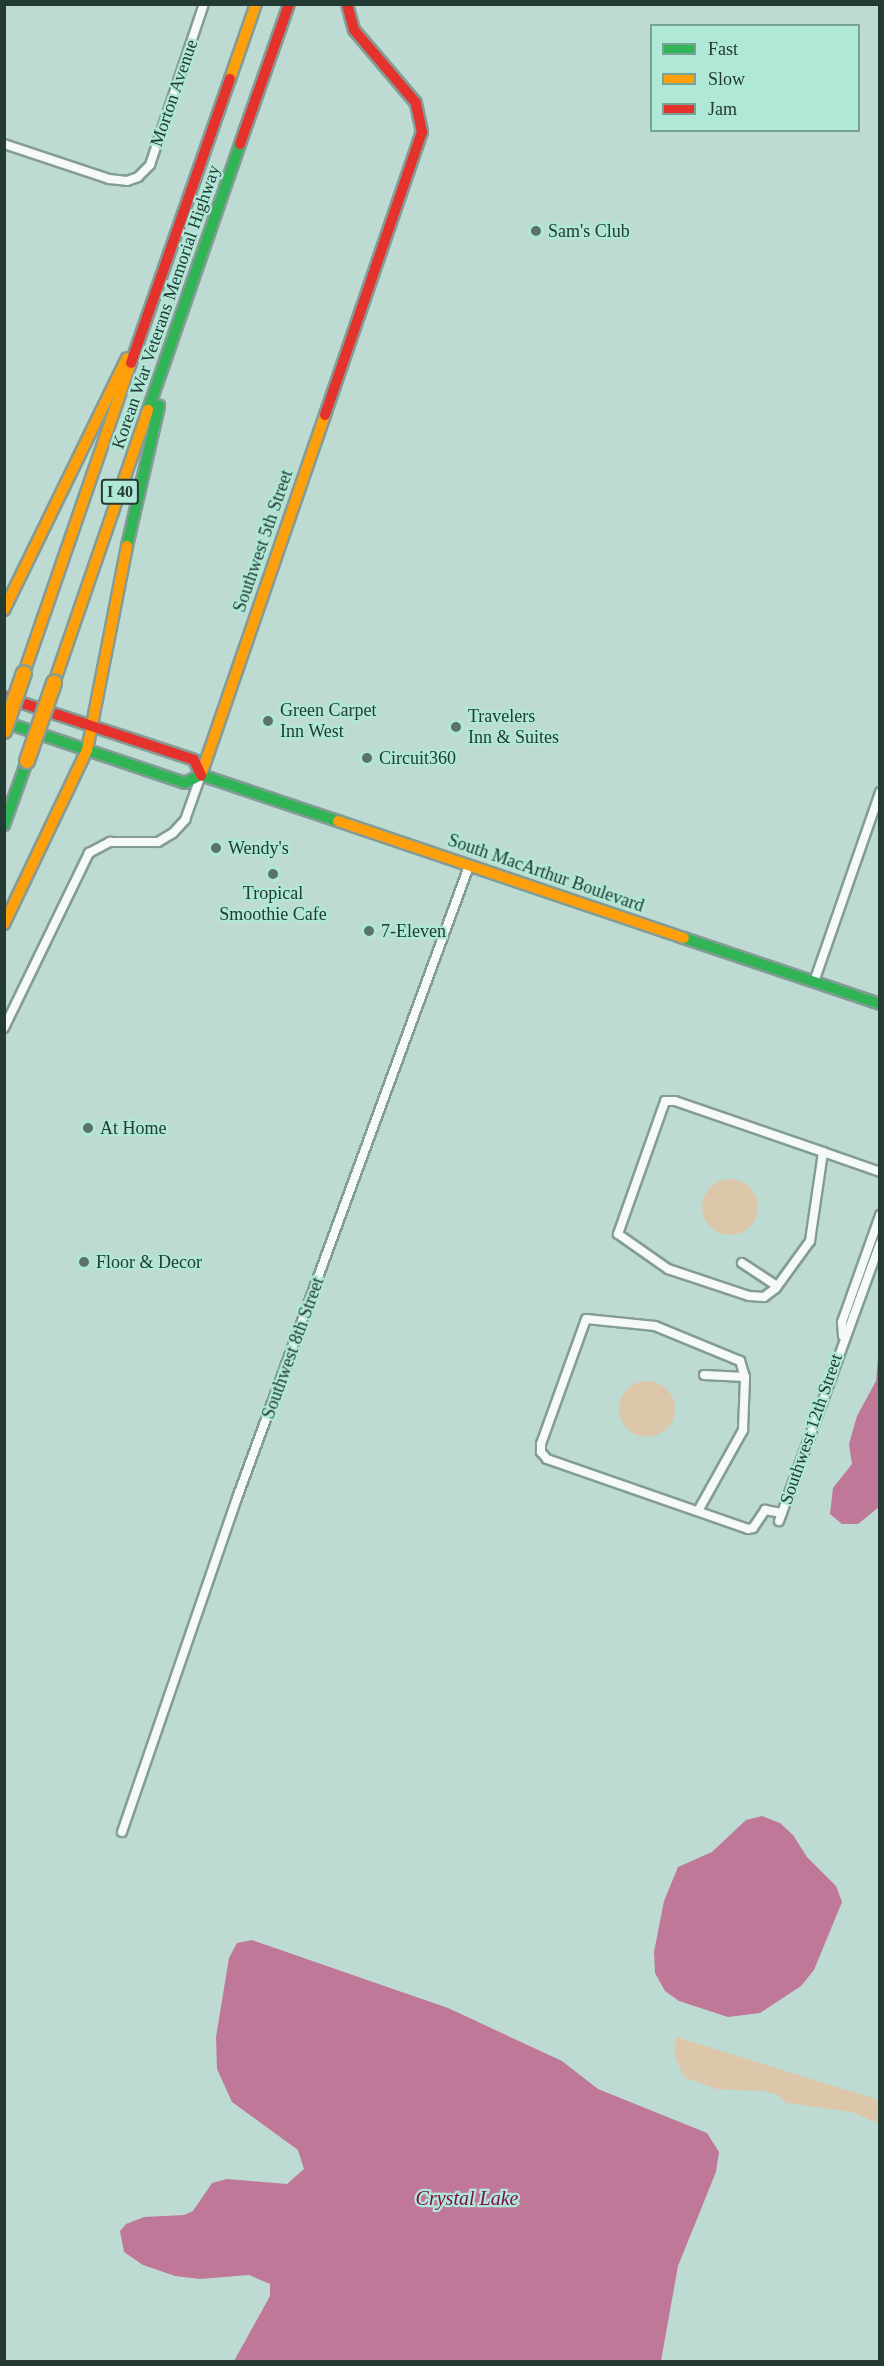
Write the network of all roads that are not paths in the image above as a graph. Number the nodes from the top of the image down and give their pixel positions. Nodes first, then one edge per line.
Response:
1 (204, 4) edge
2 (256, 4) edge
3 (289, 4) edge
4 (347, 4) edge
5 (4, 144) edge
6 (187, 302) junction
7 (148, 319) junction
8 (4, 610) edge
9 (4, 697) edge
10 (4, 722) edge
11 (91, 726) junction
12 (4, 731) edge
13 (87, 750) junction
14 (201, 776) junction
15 (879, 792) edge
16 (4, 825) edge
17 (469, 866) junction
18 (4, 924) edge
19 (814, 982) junction
20 (879, 1004) edge
21 (4, 1028) edge
22 (823, 1152) junction
23 (879, 1172) edge
24 (879, 1215) edge
25 (879, 1244) edge
26 (742, 1263) dead end
27 (777, 1286) junction
28 (843, 1336) junction
29 (704, 1375) dead end
30 (745, 1377) junction
31 (698, 1511) junction
32 (122, 1832) dead end

1 - 5 street, Morton Avenue
2 - 7 main road, Korean War Veterans Memorial Highway / I 40
3 - 6 main road, Korean War Veterans Memorial Highway / I 40
4 - 14 main road, Southwest 5th Street
6 - 11 main road
6 - 16 main road, Korean War Veterans Memorial Highway / I 40, bridge
7 - 8 main road
7 - 12 main road, Korean War Veterans Memorial Highway / I 40, bridge
9 - 11 main road, South MacArthur Boulevard
10 - 13 main road, South MacArthur Boulevard
11 - 13 main road
11 - 14 main road, South MacArthur Boulevard
13 - 14 main road, South MacArthur Boulevard
13 - 18 main road
14 - 17 main road, South MacArthur Boulevard
14 - 21 street, Southwest 5th Street
15 - 19 street
17 - 19 main road, South MacArthur Boulevard
17 - 32 street, Southwest 8th Street
19 - 20 main road, South MacArthur Boulevard
22 - 23 street
22 - 27 street
22 - 27 street
24 - 28 street, Southwest 12th Street
25 - 28 street, Southwest 12th Street
26 - 27 street
28 - 31 street, Southwest 12th Street
29 - 30 street
30 - 31 street
30 - 31 street

